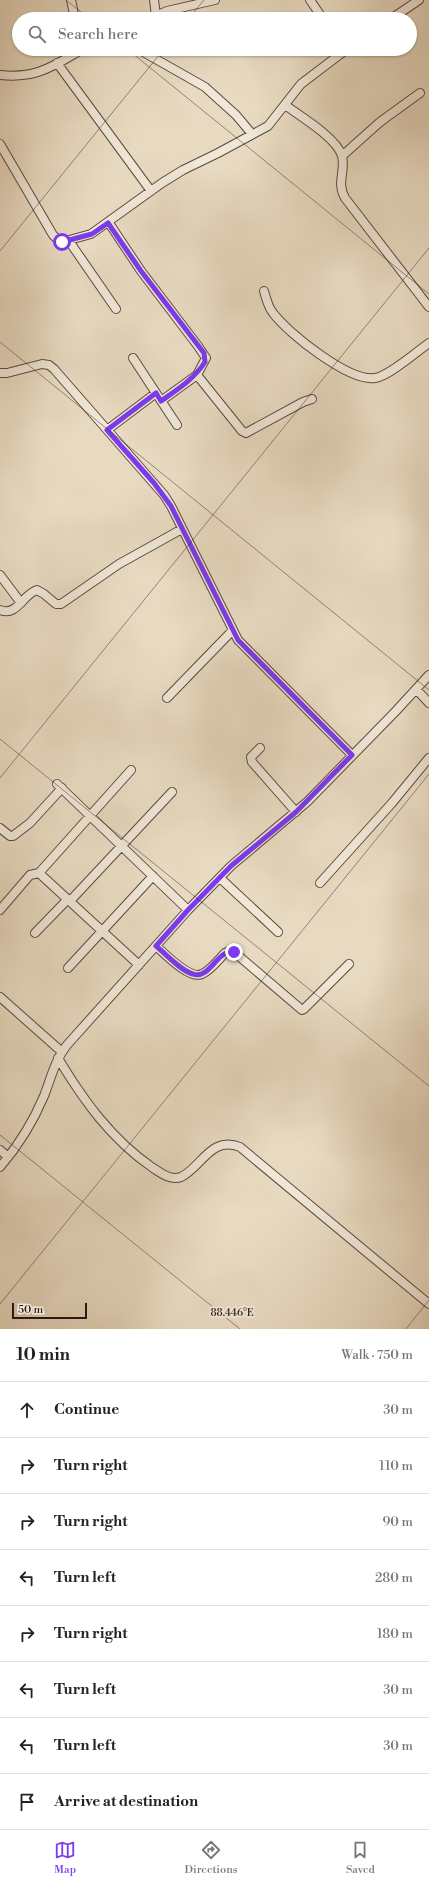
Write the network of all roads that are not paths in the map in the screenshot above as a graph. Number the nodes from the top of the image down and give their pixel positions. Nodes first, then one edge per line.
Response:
1 (71, 0) edge
2 (154, 0) edge
3 (215, 0) edge
4 (310, 0) edge
5 (419, 0) edge
6 (74, 12) edge
7 (153, 12) edge
8 (165, 12) edge
9 (318, 12) edge
10 (401, 12) edge
11 (70, 56) edge
12 (150, 56) edge
13 (337, 56) edge
14 (57, 63) junction
15 (0, 75) edge
16 (420, 93) dead end
17 (285, 106) junction
18 (252, 134) junction
19 (0, 144) edge
20 (342, 156) junction
21 (151, 191) junction
22 (108, 223) junction
23 (69, 242) junction
24 (264, 291) dead end
25 (429, 307) edge
26 (116, 309) dead end
27 (429, 343) edge
28 (132, 358) dead end
29 (0, 373) edge
30 (197, 375) junction
31 (156, 393) junction
32 (312, 399) dead end
33 (161, 401) junction
34 (178, 425) dead end
35 (107, 430) junction
36 (182, 529) junction
37 (0, 575) edge
38 (21, 603) junction
39 (0, 610) edge
40 (232, 631) junction
41 (429, 675) edge
42 (416, 689) junction
43 (167, 698) dead end
44 (429, 703) edge
45 (260, 748) dead end
46 (352, 755) junction
47 (429, 758) edge
48 (131, 770) dead end
49 (172, 792) dead end
50 (296, 812) junction
51 (90, 816) junction
52 (0, 828) edge
53 (122, 846) junction
54 (39, 873) junction
55 (153, 876) junction
56 (220, 878) junction
57 (320, 883) dead end
58 (69, 900) junction
59 (0, 910) edge
60 (188, 910) junction
61 (102, 931) junction
62 (278, 932) dead end
63 (35, 933) dead end
64 (156, 946) junction
65 (349, 964) dead end
66 (139, 965) junction
67 (68, 968) dead end
68 (0, 997) edge
69 (60, 1055) junction
70 (0, 1150) edge
71 (8, 1157) junction
72 (0, 1167) edge
73 (429, 1304) edge

1 - 6 street
2 - 7 street
3 - 8 street
4 - 9 street
5 - 10 street
11 - 14 street
12 - 18 street
13 - 17 street
14 - 15 street
14 - 21 street
16 - 20 street
17 - 18 street
17 - 20 street
18 - 21 street
19 - 23 street
20 - 25 street
21 - 22 street
22 - 23 street
22 - 30 street
23 - 26 street
24 - 27 street
28 - 31 street
29 - 35 street
30 - 32 street
30 - 33 street
31 - 33 street
31 - 35 street
33 - 34 street
35 - 36 street
36 - 38 street
36 - 40 street
37 - 38 street
38 - 39 street
40 - 43 street
40 - 46 street
41 - 42 street
42 - 44 street
42 - 46 street
45 - 50 street
46 - 50 street
47 - 57 street
48 - 51 street
49 - 53 street
50 - 56 street
51 - 52 street
51 - 53 street
51 - 54 street
53 - 55 street
53 - 58 street
54 - 58 street
54 - 59 street
55 - 60 street
55 - 61 street
56 - 60 street
56 - 62 street
58 - 61 street
58 - 63 street
60 - 64 street
61 - 66 street
61 - 67 street
64 - 65 street
64 - 66 street
66 - 69 street
68 - 69 street
69 - 71 street
69 - 73 street
70 - 71 street
71 - 72 street

